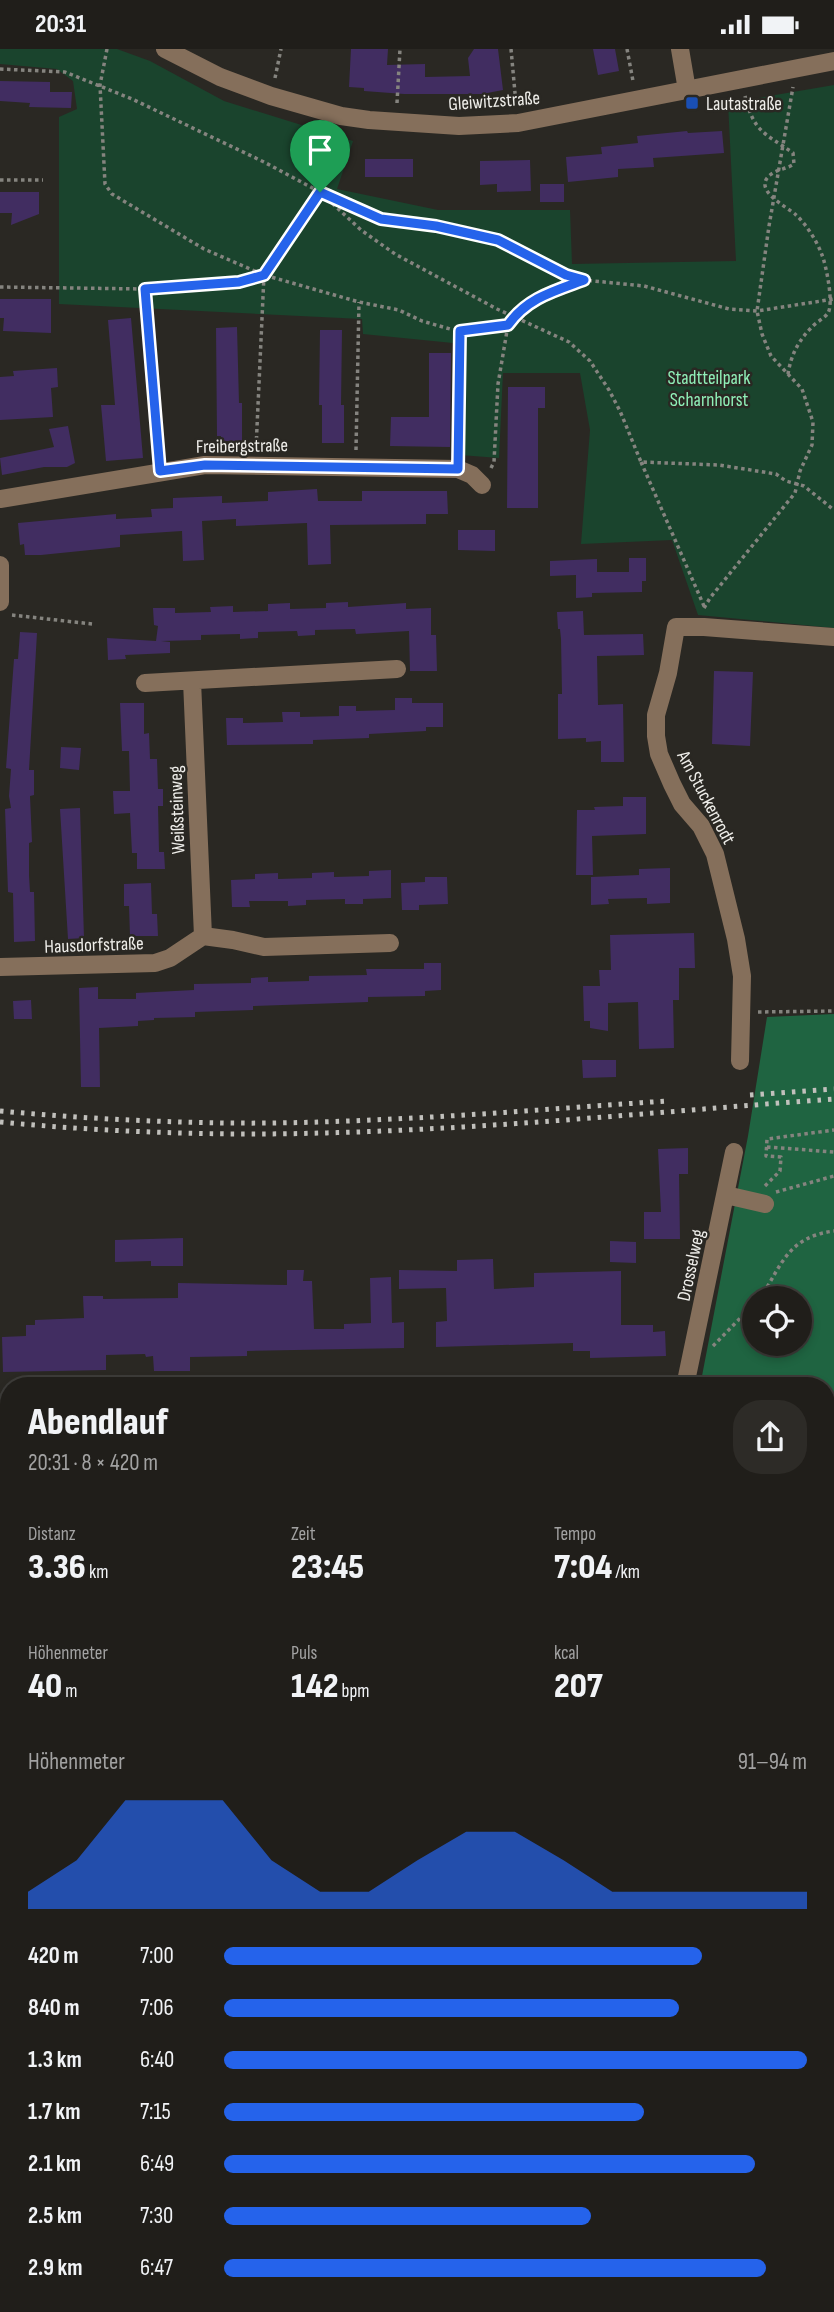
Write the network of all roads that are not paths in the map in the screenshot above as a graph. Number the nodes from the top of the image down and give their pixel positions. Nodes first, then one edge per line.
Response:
1 (165, 49) edge
2 (680, 49) edge
3 (834, 61) edge
4 (687, 90) junction
5 (482, 485) road end
6 (0, 499) edge
7 (0, 565) edge
8 (0, 601) edge
9 (834, 637) edge
10 (397, 669) dead end
11 (192, 681) junction
12 (145, 683) dead end
13 (203, 936) junction
14 (390, 943) dead end
15 (0, 967) edge
16 (740, 1061) dead end
17 (734, 1152) dead end
18 (726, 1195) junction
19 (771, 1197) road end
20 (688, 1377) edge

1 - 4 street, Gleiwitzstraße
2 - 4 street
3 - 4 street, Gleiwitzstraße
5 - 6 street, Freibergstraße
7 - 8 street
9 - 16 street, Am Stuckenrodt
10 - 11 street
11 - 12 street
11 - 13 street, Weißsteinweg
13 - 14 street
13 - 15 street, Hausdorfstraße
17 - 18 street, Drosselweg
18 - 19 street
18 - 20 street, Drosselweg

